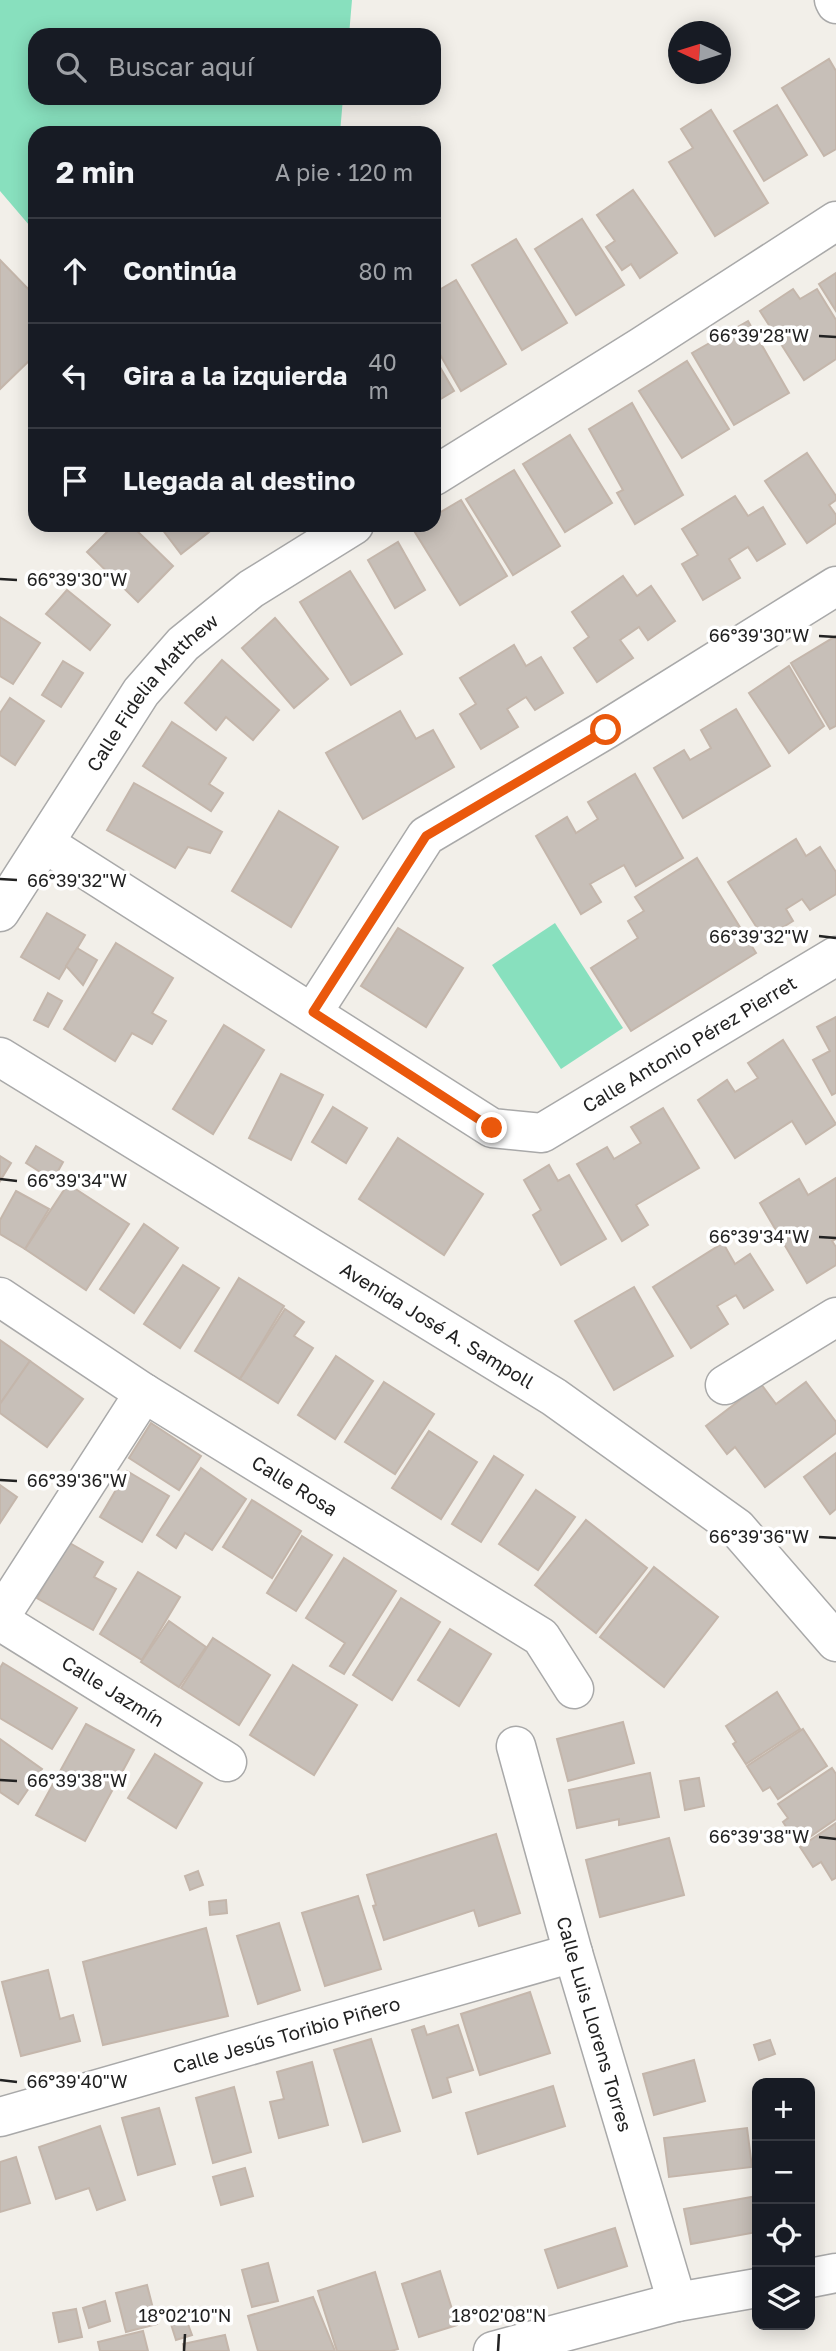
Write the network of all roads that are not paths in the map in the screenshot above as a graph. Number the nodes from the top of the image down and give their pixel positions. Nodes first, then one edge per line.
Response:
1 (836, 222) edge
2 (441, 472) edge
3 (343, 532) edge
4 (836, 586) edge
5 (46, 844) junction
6 (0, 912) edge
7 (836, 956) edge
8 (313, 1012) junction
9 (0, 1057) edge
10 (0, 1297) edge
11 (834, 1322) edge
12 (725, 1385) dead end
13 (144, 1393) junction
14 (0, 1619) edge
15 (836, 1642) edge
16 (574, 1689) dead end
17 (516, 1746) dead end
18 (227, 1762) dead end
19 (573, 1953) junction
20 (0, 2117) edge
21 (836, 2273) edge
22 (815, 2277) edge
23 (752, 2288) edge
24 (677, 2302) junction
25 (493, 2351) edge

1 - 2 street
3 - 5 street, Calle Fidelia Matthew
4 - 8 street
5 - 6 street, Calle Fidelia Matthew
5 - 8 street
7 - 8 street, Calle Antonio Pérez Pierret
9 - 15 street, Avenida José A. Sampoll
10 - 13 street, Calle Rosa
11 - 12 street
13 - 14 street
13 - 16 street, Calle Rosa
14 - 18 street, Calle Jazmín
17 - 19 street, Calle Luis Llorens Torres
19 - 20 street, Calle Jesús Toribio Piñero
19 - 24 street, Calle Luis Llorens Torres
21 - 22 street
23 - 24 street
24 - 25 street

